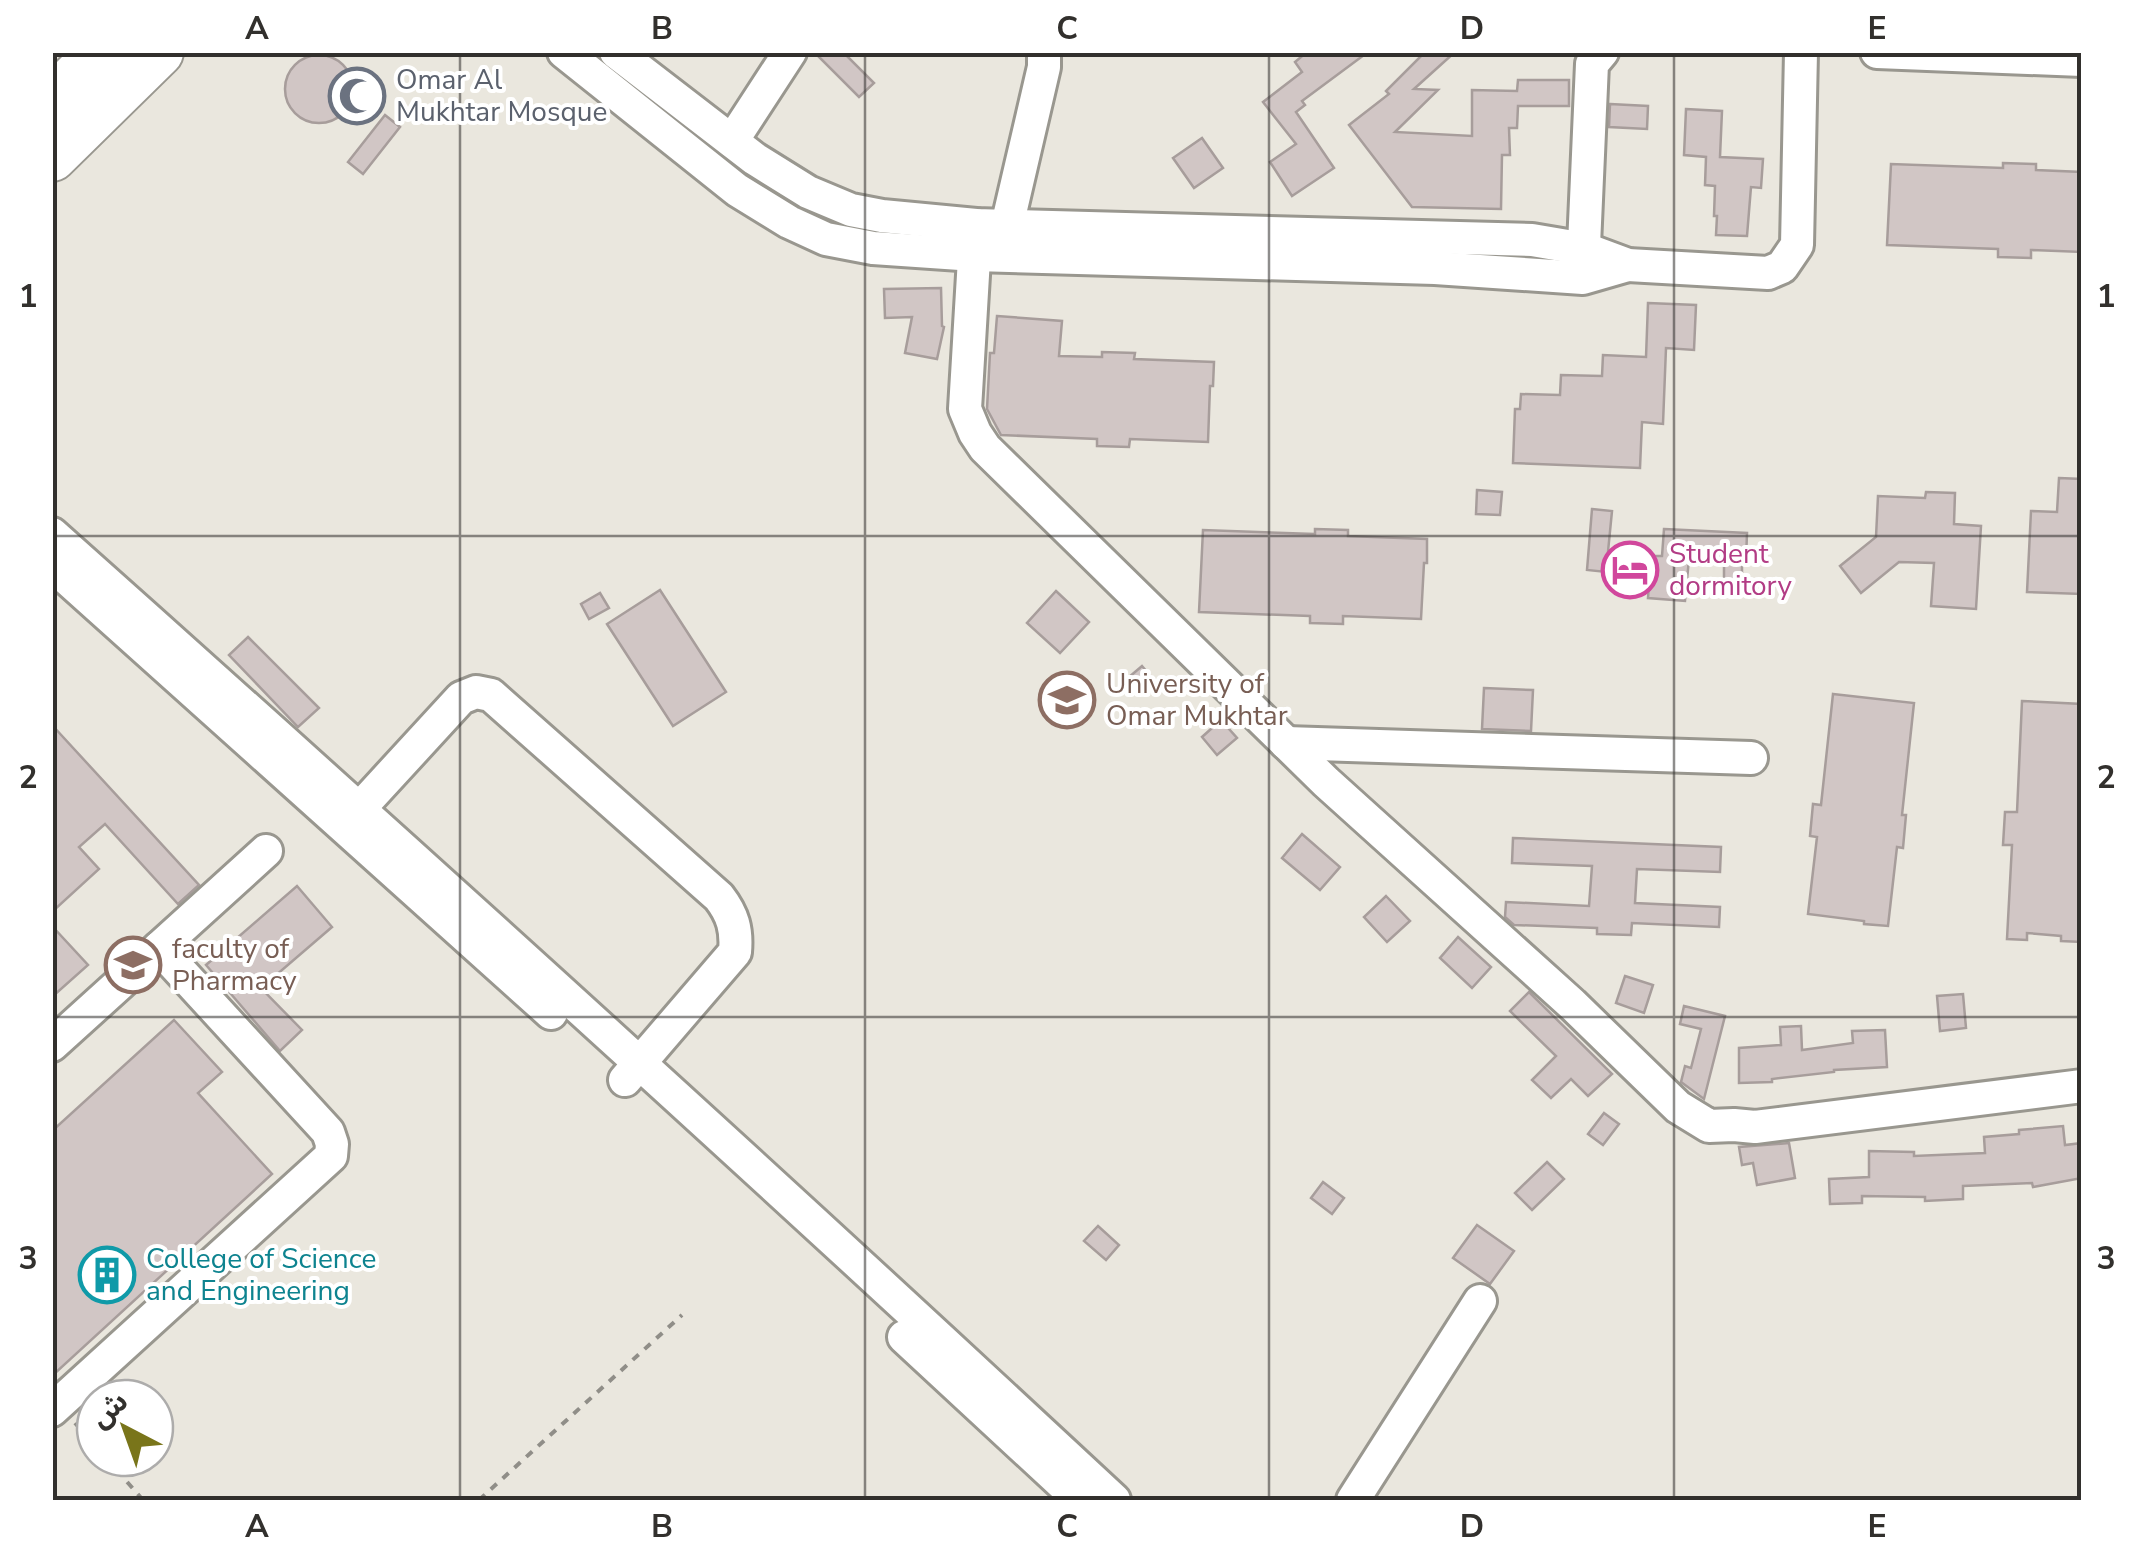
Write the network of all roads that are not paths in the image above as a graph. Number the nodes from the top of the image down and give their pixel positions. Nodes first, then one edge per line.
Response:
1 (101, 52) edge
2 (159, 52) edge
3 (564, 52) edge
4 (616, 52) edge
5 (790, 52) edge
6 (1044, 52) edge
7 (1602, 52) edge
8 (1801, 52) edge
9 (1877, 52) edge
10 (2082, 60) edge
11 (52, 101) edge
12 (732, 141) junction
13 (52, 156) edge
14 (986, 235) junction
15 (1584, 263) junction
16 (52, 534) edge
17 (55, 572) edge
18 (1286, 743) junction
19 (1751, 758) dead end
20 (360, 808) junction
21 (266, 851) dead end
22 (159, 948) junction
23 (52, 1045) edge
24 (632, 1072) junction
25 (2082, 1086) edge
26 (1480, 1301) dead end
27 (52, 1410) edge
28 (1080, 1500) edge
29 (1114, 1500) edge
30 (1353, 1500) edge

1 - 11 highway
2 - 13 highway
3 - 14 street
4 - 12 street
5 - 12 street
6 - 14 street
7 - 15 street
8 - 15 street
9 - 10 street
12 - 14 street
14 - 15 street
14 - 18 street
16 - 20 street
17 - 24 street
18 - 19 street
18 - 25 street
20 - 24 street
20 - 24 street
21 - 22 street
22 - 23 street
22 - 27 street
24 - 28 street
24 - 29 street
26 - 30 street

